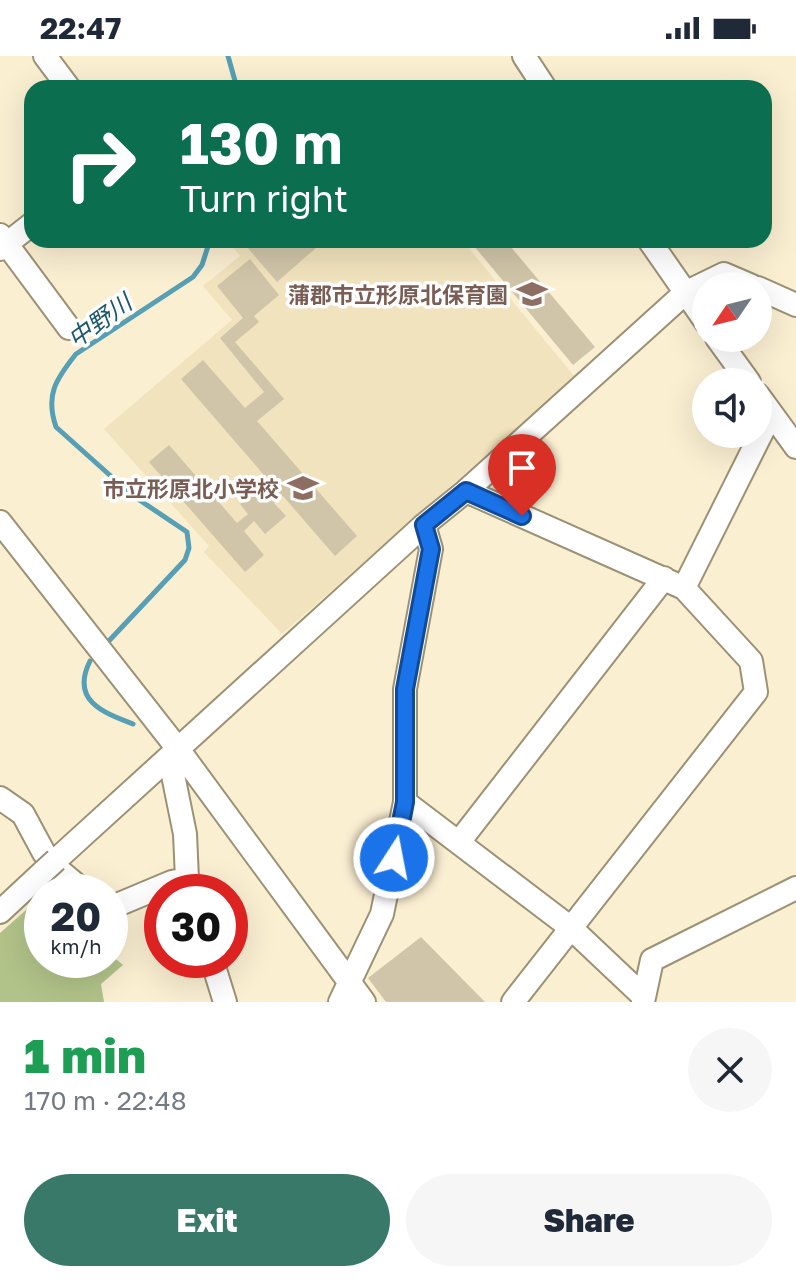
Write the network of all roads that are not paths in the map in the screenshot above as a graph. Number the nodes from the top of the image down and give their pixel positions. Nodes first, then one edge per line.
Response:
1 (45, 56) edge
2 (524, 56) edge
3 (63, 80) edge
4 (540, 80) edge
5 (24, 229) edge
6 (2, 242) edge
7 (654, 248) edge
8 (692, 290) edge
9 (685, 293) junction
10 (772, 294) edge
11 (692, 303) edge
12 (796, 305) edge
13 (69, 328) dead end
14 (772, 415) edge
15 (796, 447) edge
16 (751, 448) edge
17 (466, 491) junction
18 (0, 522) edge
19 (424, 525) junction
20 (674, 583) junction
21 (178, 749) junction
22 (0, 798) edge
23 (405, 802) junction
24 (459, 842) junction
25 (63, 874) edge
26 (184, 874) edge
27 (796, 888) edge
28 (0, 912) edge
29 (571, 928) junction
30 (218, 978) edge
31 (344, 993) edge
32 (643, 999) edge
33 (225, 1002) edge
34 (364, 1002) edge
35 (513, 1002) edge

1 - 3 street
2 - 4 street
5 - 6 street
6 - 13 street
7 - 9 street
8 - 9 street
9 - 11 street
9 - 17 street
10 - 12 street
14 - 15 street
16 - 20 street
17 - 19 street
17 - 20 street
18 - 21 street
19 - 21 street
19 - 23 street
20 - 24 street
20 - 29 street
21 - 26 street
21 - 28 street
21 - 31 street
22 - 25 street
23 - 24 street
23 - 31 street
24 - 29 street
27 - 32 street
29 - 32 street
29 - 35 street
30 - 33 street
31 - 34 street

